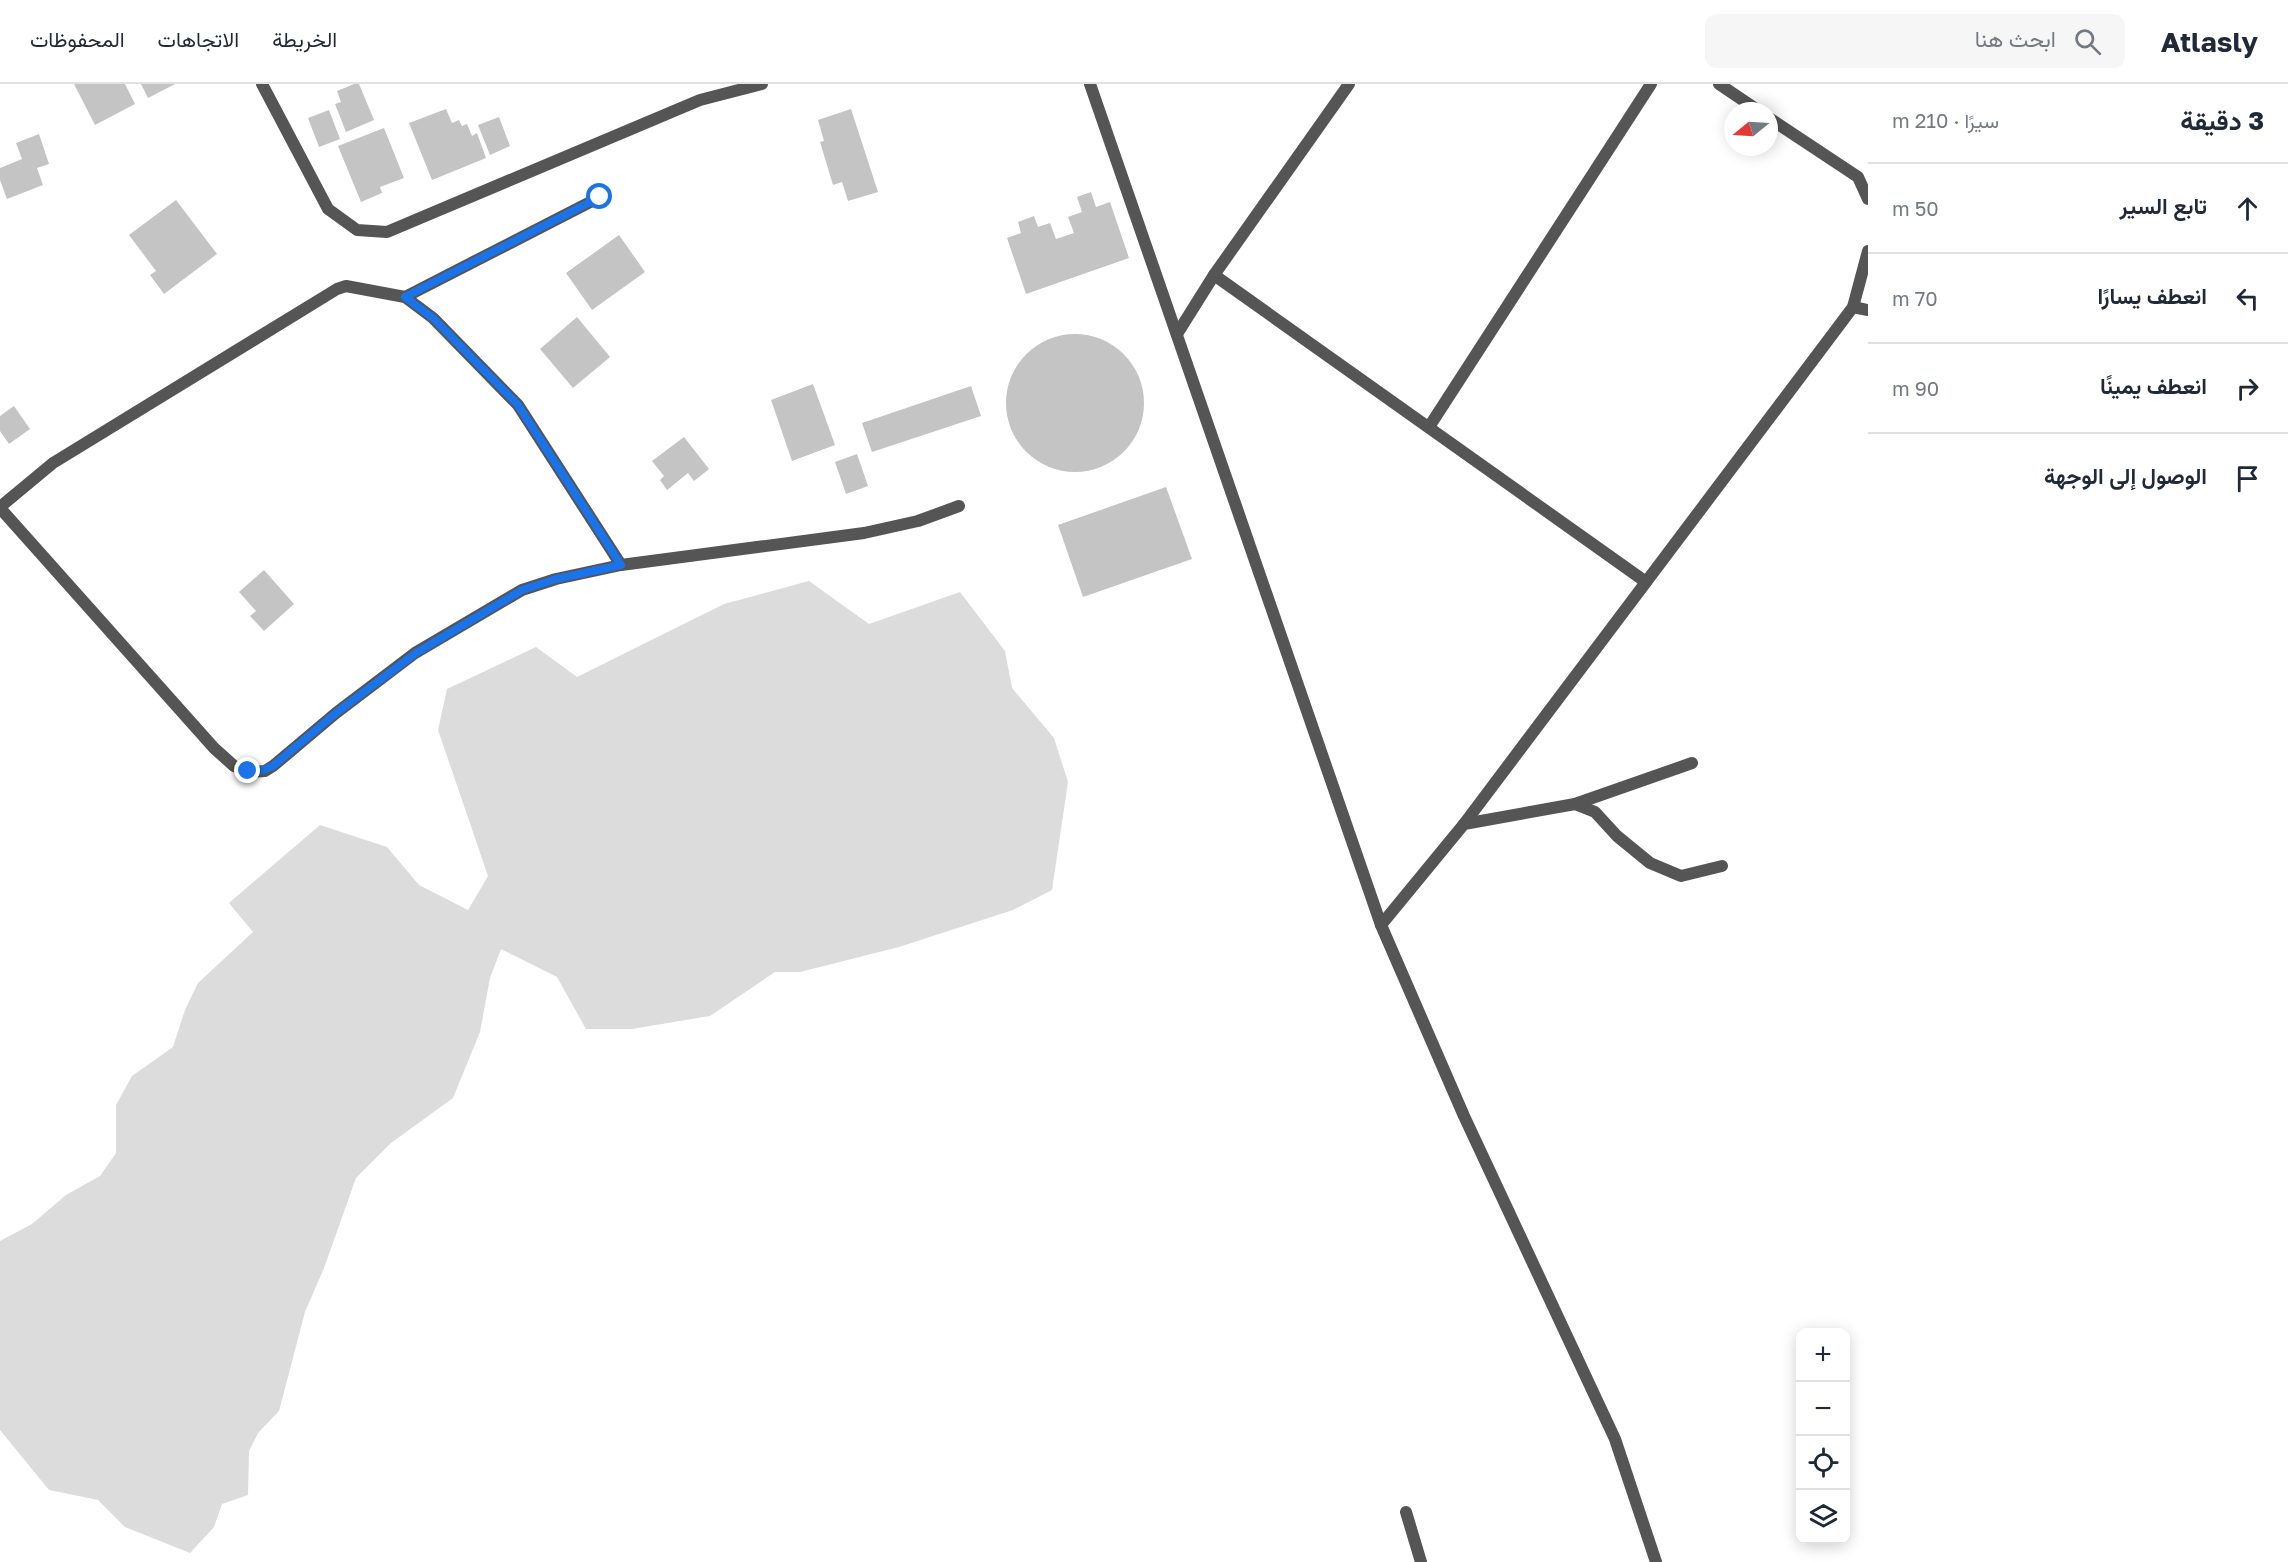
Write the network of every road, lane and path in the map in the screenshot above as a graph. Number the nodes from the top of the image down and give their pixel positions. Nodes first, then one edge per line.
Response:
1 (262, 84) edge
2 (762, 84) edge
3 (1090, 84) edge
4 (1349, 84) edge
5 (1651, 84) edge
6 (1719, 84) edge
7 (1746, 102) edge
8 (1778, 123) edge
9 (1863, 177) edge
10 (600, 197) dead end
11 (1868, 199) edge
12 (1868, 251) edge
13 (1214, 275) junction
14 (405, 297) junction
15 (1853, 307) junction
16 (1868, 310) edge
17 (1177, 334) junction
18 (1429, 427) junction
19 (959, 506) dead end
20 (0, 508) edge
21 (621, 565) junction
22 (1646, 582) junction
23 (1692, 763) dead end
24 (1575, 804) junction
25 (1464, 824) junction
26 (1722, 866) dead end
27 (1381, 925) junction
28 (1406, 1512) dead end
29 (1421, 1562) edge
30 (1656, 1562) edge

1 - 2 street
3 - 17 street
4 - 13 street
5 - 18 street
6 - 7 street
8 - 9 street
9 - 11 street
10 - 14 street
12 - 15 street
13 - 17 street
13 - 18 street
14 - 20 street
14 - 21 street
15 - 16 street
15 - 22 street
17 - 27 street
18 - 22 street
19 - 21 street
20 - 21 street
22 - 25 street
23 - 24 street
24 - 25 street
24 - 26 street
25 - 27 street
27 - 30 street
28 - 29 street

